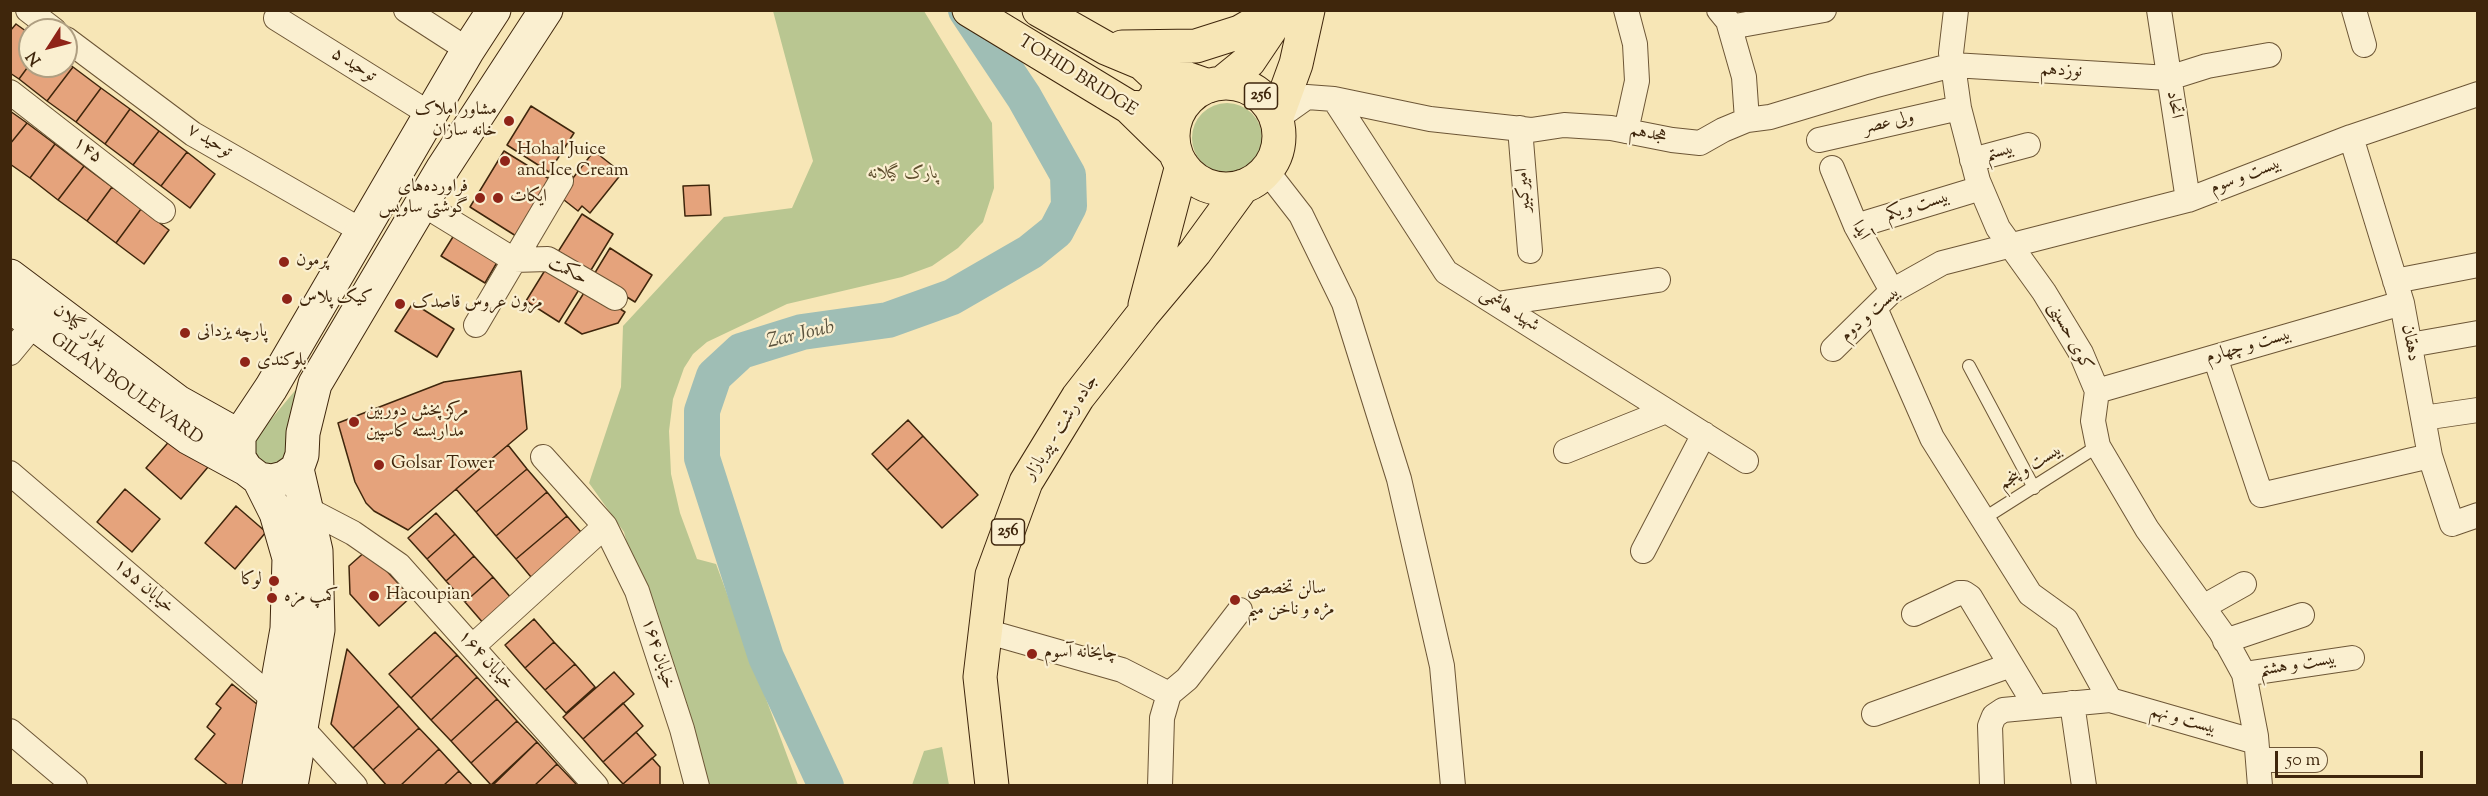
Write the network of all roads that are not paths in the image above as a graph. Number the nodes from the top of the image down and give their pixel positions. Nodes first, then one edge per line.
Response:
1 (406, 10) edge
2 (495, 10) edge
3 (546, 10) edge
4 (969, 10) edge
5 (1039, 10) edge
6 (1278, 10) edge
7 (1283, 10) edge
8 (1308, 10) edge
9 (1626, 10) edge
10 (1824, 10) edge
11 (1956, 10) edge
12 (2159, 10) edge
13 (2354, 10) edge
14 (276, 18) dead end
15 (1725, 19) edge
16 (2364, 45) dead end
17 (78, 48) edge
18 (1106, 48) junction
19 (468, 50) junction
20 (2269, 55) dead end
21 (1142, 63) junction
22 (1953, 65) junction
23 (2169, 78) junction
24 (1216, 84) junction
25 (10, 92) edge
26 (2478, 94) edge
27 (1334, 99) junction
28 (1129, 107) junction
29 (1959, 108) junction
30 (430, 114) junction
31 (1276, 119) junction
32 (1747, 120) junction
33 (1520, 128) junction
34 (1626, 131) junction
35 (2351, 137) junction
36 (1819, 140) dead end
37 (2028, 146) dead end
38 (1179, 159) junction
39 (1972, 160) junction
40 (1832, 168) dead end
41 (1255, 178) junction
42 (561, 181) dead end
43 (1981, 188) junction
44 (2188, 200) junction
45 (421, 203) junction
46 (163, 211) dead end
47 (1856, 226) junction
48 (362, 231) junction
49 (2010, 245) junction
50 (1530, 251) dead end
51 (514, 260) junction
52 (2478, 266) edge
53 (10, 276) edge
54 (1658, 280) dead end
55 (1892, 291) junction
56 (2398, 292) junction
57 (615, 298) dead end
58 (1497, 304) junction
59 (1875, 308) junction
60 (1143, 314) junction
61 (22, 315) edge
62 (476, 325) dead end
63 (2478, 333) edge
64 (2409, 345) junction
65 (1833, 349) dead end
66 (10, 353) edge
67 (2215, 357) junction
68 (1969, 366) dead end
69 (2097, 391) junction
70 (2478, 410) edge
71 (1666, 411) junction
72 (2423, 418) junction
73 (242, 432) junction
74 (1704, 434) junction
75 (2098, 446) junction
76 (1566, 451) dead end
77 (2430, 456) junction
78 (543, 457) dead end
79 (1746, 461) dead end
80 (297, 470) junction
81 (10, 473) edge
82 (252, 474) junction
83 (2034, 488) junction
84 (305, 508) junction
85 (2478, 515) edge
86 (1983, 519) junction
87 (605, 526) junction
88 (1643, 551) dead end
89 (2244, 584) dead end
90 (2203, 607) junction
91 (1240, 610) dead end
92 (1914, 614) dead end
93 (2302, 615) dead end
94 (985, 632) junction
95 (2225, 641) junction
96 (472, 647) junction
97 (2352, 658) dead end
98 (2011, 665) junction
99 (2244, 674) junction
100 (1169, 694) junction
101 (2110, 700) junction
102 (276, 701) junction
103 (2072, 703) junction
104 (2035, 705) junction
105 (1874, 714) dead end
106 (302, 728) junction
107 (10, 731) edge
108 (2257, 751) junction
109 (2315, 760) dead end
110 (75, 786) edge
111 (260, 786) edge
112 (291, 786) edge
113 (355, 786) edge
114 (596, 786) edge
115 (697, 786) edge
116 (992, 786) edge
117 (1160, 786) edge
118 (1453, 786) edge
119 (1992, 786) edge
120 (2084, 786) edge
121 (2260, 786) edge

1 - 19 street
2 - 19 main road
3 - 45 main road
4 - 28 main road, TOHID BRIDGE
5 - 18 main road, TOHID BRIDGE
6 - 18 main road
7 - 24 main road, 256
8 - 31 main road, 256
9 - 34 street
10 - 15 street
11 - 22 street, کوی حسینی
12 - 23 street, اتحاد
13 - 16 street
14 - 30 street, توحید ۵
15 - 32 street
17 - 48 street, توحید ۷
18 - 21 main road, TOHID BRIDGE
19 - 30 main road
20 - 23 street
21 - 24 main road, TOHID BRIDGE
21 - 28 main road
22 - 23 street, نوزدهم
22 - 29 street, کوی حسینی
22 - 32 street, هجدهم
23 - 44 street, اتحاد
24 - 31 main road, 256
24 - 38 main road, 256
25 - 46 street, ۱۴۵
26 - 35 street, بیست و سوم
27 - 31 street, هجدهم
27 - 33 street, هجدهم
27 - 58 street, شهید هاشمی
28 - 38 main road, TOHID BRIDGE
29 - 36 street, ولی عصر
29 - 39 street, کوی حسینی
30 - 48 main road
31 - 41 main road, 256
32 - 34 street, هجدهم
33 - 34 street, هجدهم
33 - 50 street, امیرکبیر
35 - 44 street, بیست و سوم
35 - 56 street, دهقان
37 - 39 street, بیستم
38 - 41 main road
38 - 60 main road
39 - 43 street, کوی حسینی
40 - 47 street, آیدا
41 - 60 main road, جاده رشت - پیربازار / 256
41 - 118 street
42 - 51 street
43 - 47 street, بیست و یکم
43 - 49 street, کوی حسینی
44 - 49 street, بیست و سوم
45 - 51 street
45 - 80 main road
47 - 55 street, آیدا
48 - 73 main road
49 - 55 street, بیست و دوم
49 - 69 street, کوی حسینی
51 - 57 street, حکمت
51 - 62 street
52 - 56 street, بیست و چهارم
53 - 73 main road, بلوار گیلان
54 - 58 street
55 - 59 street, بیست و دوم
56 - 64 street, دهقان
56 - 67 street, بیست و چهارم
58 - 71 street, شهید هاشمی
59 - 65 street, بیست و دوم
59 - 86 street
60 - 94 main road, جاده رشت - پیربازار / 256
61 - 66 street
61 - 82 main road, GILAN BOULEVARD
63 - 64 street
64 - 72 street, دهقان
67 - 69 street, بیست و چهارم
67 - 77 street
68 - 83 lane
69 - 75 street, کوی حسینی
70 - 72 street
71 - 74 street, شهید هاشمی
71 - 76 street
72 - 77 street, دهقان
73 - 82 main road
74 - 79 street, شهید هاشمی
74 - 88 street
75 - 83 lane, بیست و پنجم
75 - 90 street, کوی حسینی
77 - 85 street, دهقان
78 - 87 street, خیابان ۱۶۴
80 - 82 main road
80 - 84 main road
81 - 102 street, خیابان ۱۵۵
82 - 102 main road
83 - 86 lane, بیست و پنجم
84 - 96 street, ۱۶۴ خیابان
84 - 106 main road
86 - 101 street
87 - 96 street
87 - 115 street, خیابان ۱۶۴
89 - 90 street
90 - 95 street, کوی حسینی
91 - 100 street
92 - 98 street
93 - 95 street
94 - 100 street
94 - 116 main road, جاده رشت - پیربازار / 256
95 - 99 street, کوی حسینی
96 - 114 street, ۱۶۴ خیابان
97 - 99 street, بیست و هشتم
98 - 104 street
98 - 105 street
99 - 108 street, کوی حسینی
100 - 117 street
101 - 103 street
101 - 108 street, بیست و نهم
102 - 111 main road
103 - 104 street
103 - 120 street
104 - 119 street
106 - 112 main road
106 - 113 street
107 - 110 street
108 - 109 street, بیست و نهم
108 - 121 street, کوی حسینی

